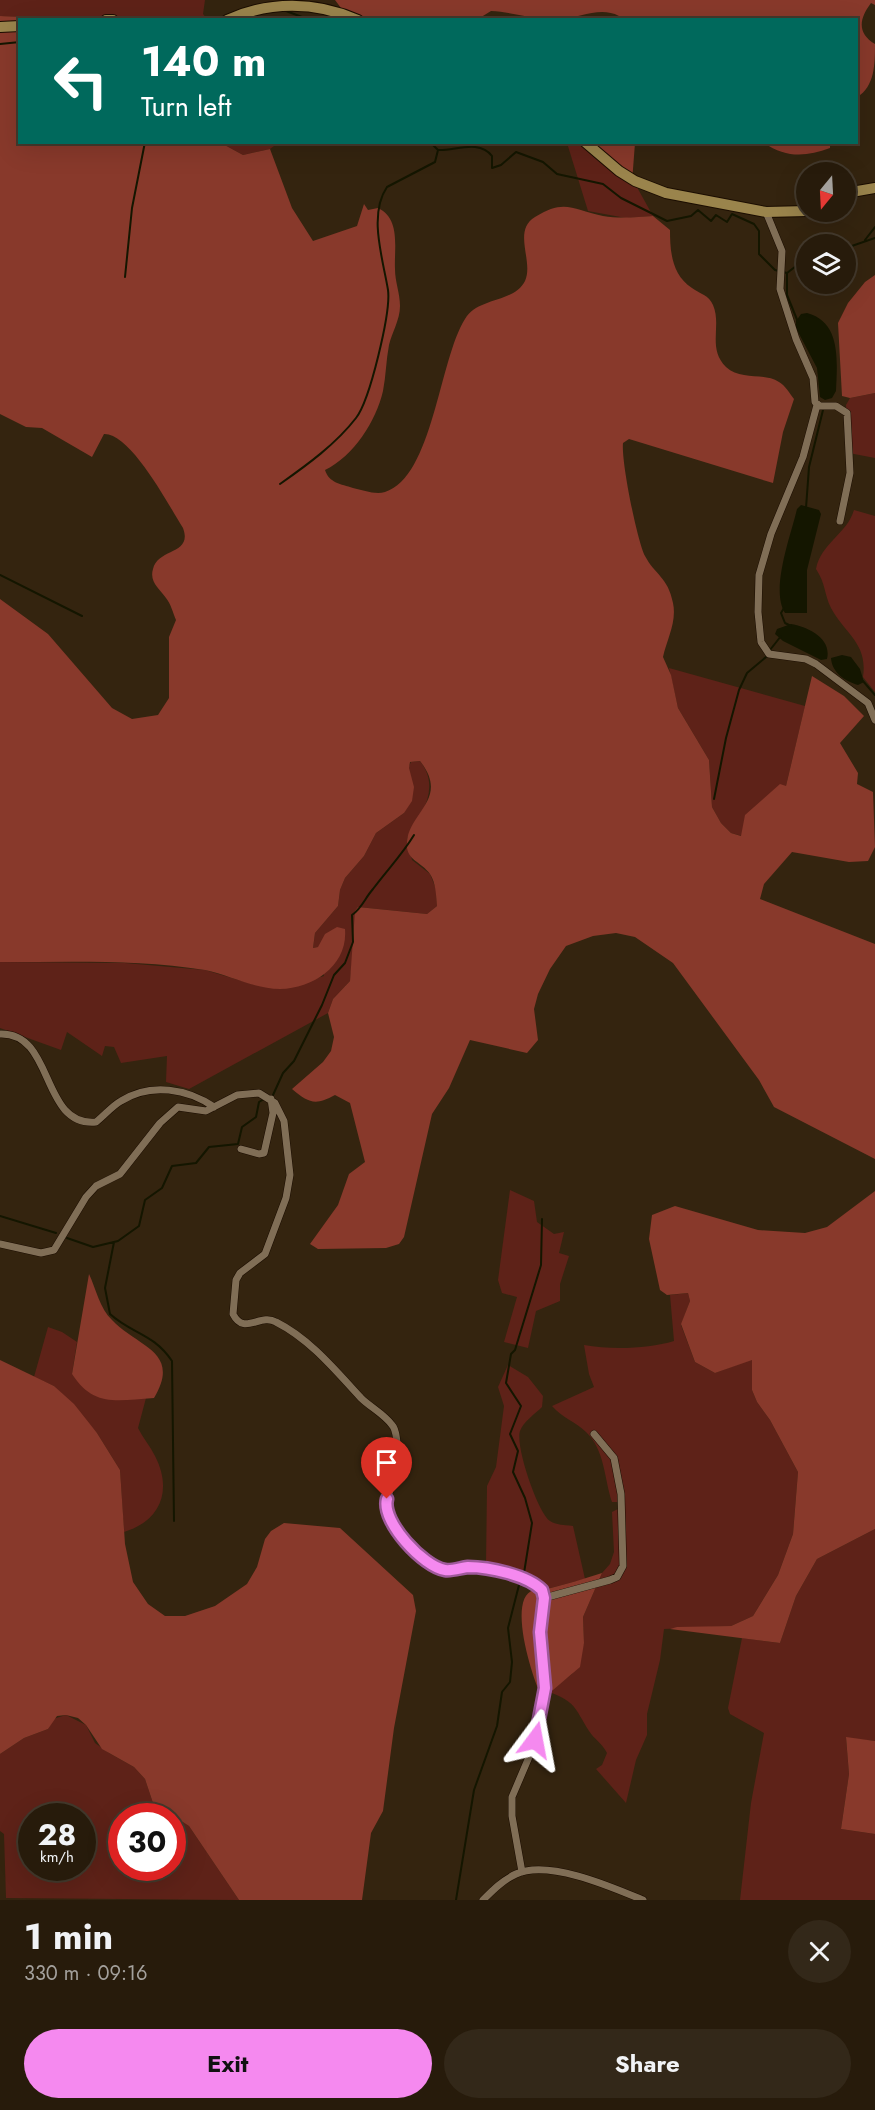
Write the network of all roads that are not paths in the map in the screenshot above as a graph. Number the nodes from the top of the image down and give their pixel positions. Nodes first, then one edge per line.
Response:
1 (232, 18) edge
2 (351, 18) edge
3 (18, 26) edge
4 (0, 27) edge
5 (587, 144) edge
6 (875, 188) edge
7 (856, 191) edge
8 (796, 211) edge
9 (765, 212) junction
10 (816, 405) junction
11 (840, 520) dead end
12 (875, 720) edge
13 (0, 1034) edge
14 (272, 1099) junction
15 (214, 1107) junction
16 (241, 1149) dead end
17 (0, 1244) edge
18 (594, 1434) dead end
19 (544, 1598) junction
20 (522, 1872) junction
21 (483, 1900) edge
22 (643, 1900) edge

1 - 2 street
3 - 4 street
5 - 9 street
6 - 7 street
8 - 9 street
9 - 10 street
10 - 11 street
10 - 12 street
13 - 15 street
14 - 15 street
14 - 16 street
14 - 19 street
15 - 17 street
18 - 19 street
19 - 20 street
20 - 21 street
20 - 22 street

